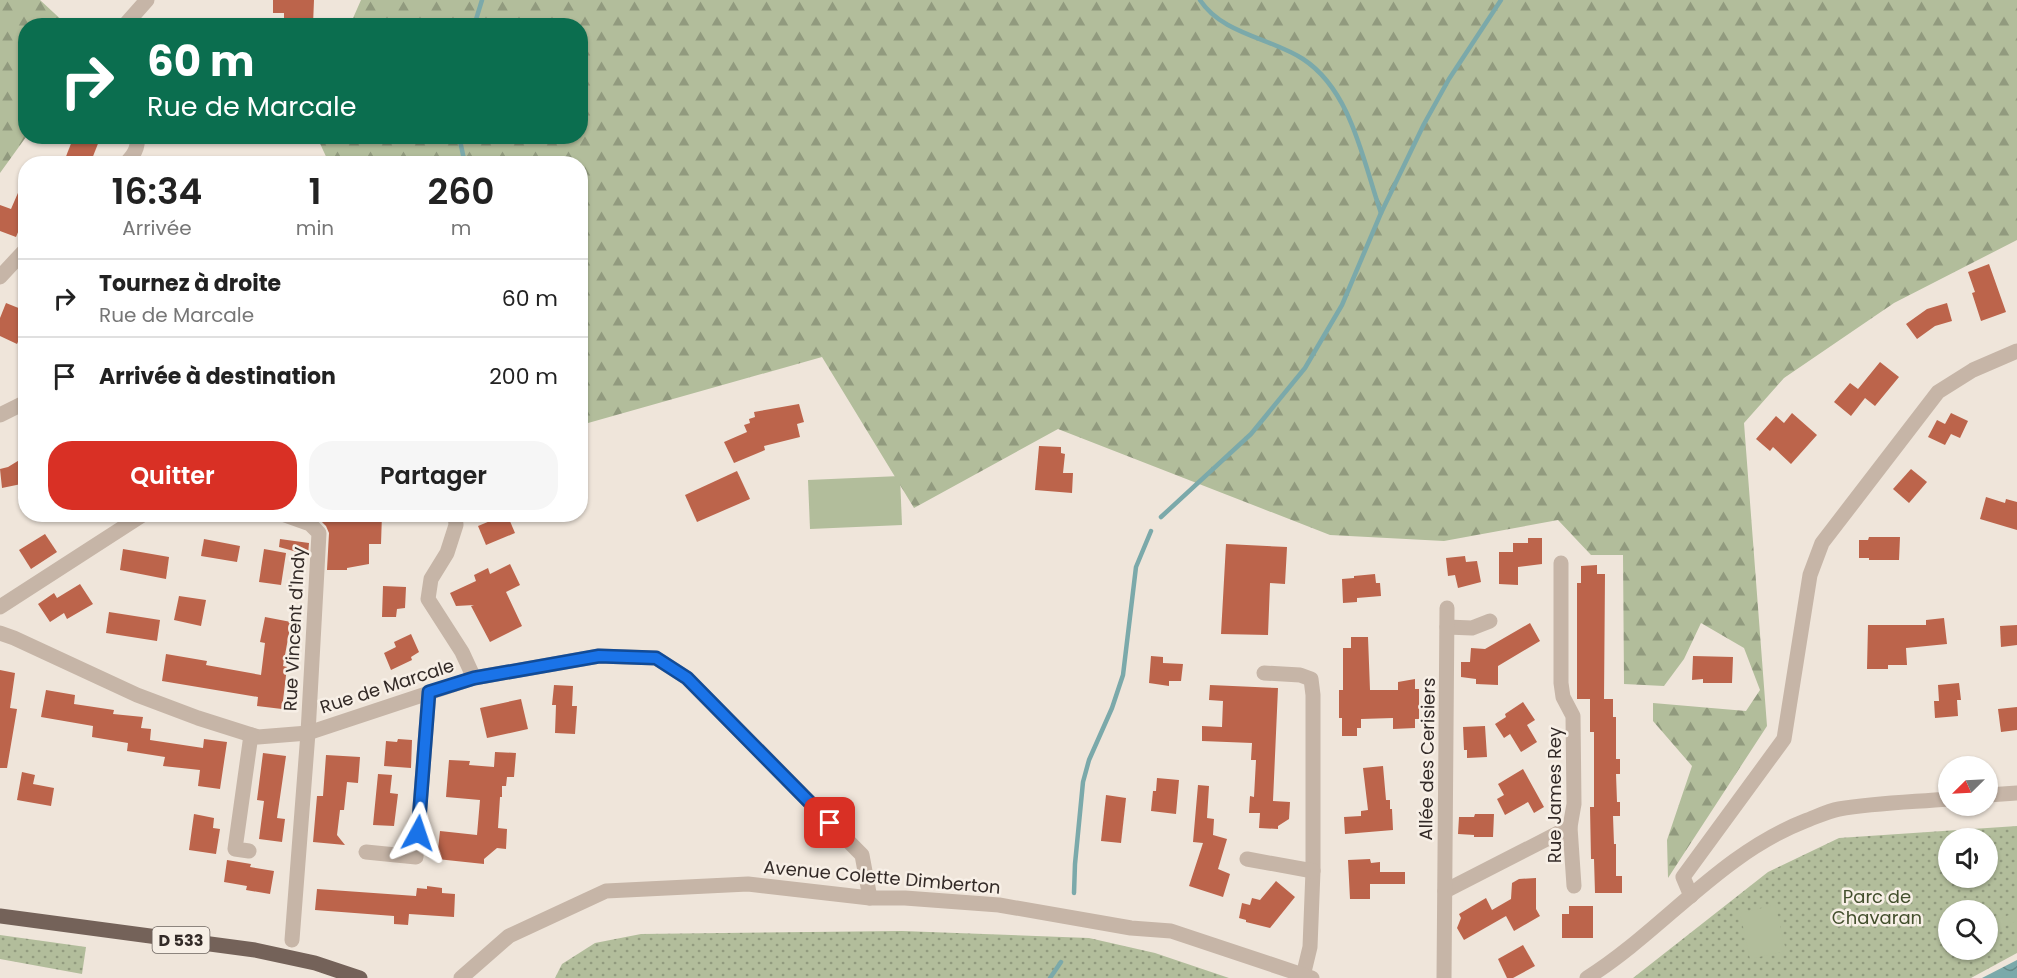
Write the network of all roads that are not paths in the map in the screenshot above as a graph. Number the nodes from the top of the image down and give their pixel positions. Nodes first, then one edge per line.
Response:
1 (147, 0) edge
2 (131, 18) edge
3 (18, 258) edge
4 (0, 277) edge
5 (2017, 351) edge
6 (18, 406) edge
7 (0, 415) edge
8 (132, 522) edge
9 (304, 522) edge
10 (456, 522) edge
11 (1561, 563) dead end
12 (0, 607) edge
13 (1447, 608) dead end
14 (1490, 621) dead end
15 (1447, 627) junction
16 (0, 633) edge
17 (1264, 673) dead end
18 (474, 678) junction
19 (429, 692) junction
20 (308, 733) junction
21 (251, 735) junction
22 (2017, 793) edge
23 (1998, 794) edge
24 (1938, 800) edge
25 (1570, 827) junction
26 (249, 851) dead end
27 (366, 852) dead end
28 (1247, 859) dead end
29 (1312, 871) junction
30 (1574, 886) dead end
31 (1445, 891) junction
32 (1691, 896) junction
33 (870, 898) junction
34 (0, 916) edge
35 (292, 940) dead end
36 (464, 977) edge
37 (1307, 977) edge
38 (360, 978) edge
39 (1444, 978) edge
40 (1587, 978) edge

1 - 2 street
3 - 4 street
5 - 32 street
6 - 7 street
8 - 12 street
9 - 20 street, Rue Vincent d'Indy
10 - 18 street
11 - 25 street, Rue James Rey
13 - 15 street, Allée des Cerisiers
14 - 15 street
15 - 31 street, Allée des Cerisiers
16 - 21 street, Rue de Marcale
17 - 29 street
18 - 19 street, Rue de Marcale
18 - 33 street, Rue de Marcale
19 - 20 street, Rue de Marcale
19 - 27 street
20 - 21 street, Rue de Marcale
20 - 35 street
21 - 26 street
22 - 23 street
24 - 32 street
25 - 30 street, Rue James Rey
25 - 31 street
28 - 29 street
29 - 37 street
31 - 39 street, Allée des Cerisiers
32 - 40 street
33 - 36 street, Avenue Colette Dimberton
33 - 37 street, Avenue Colette Dimberton
34 - 38 main road, D 533

